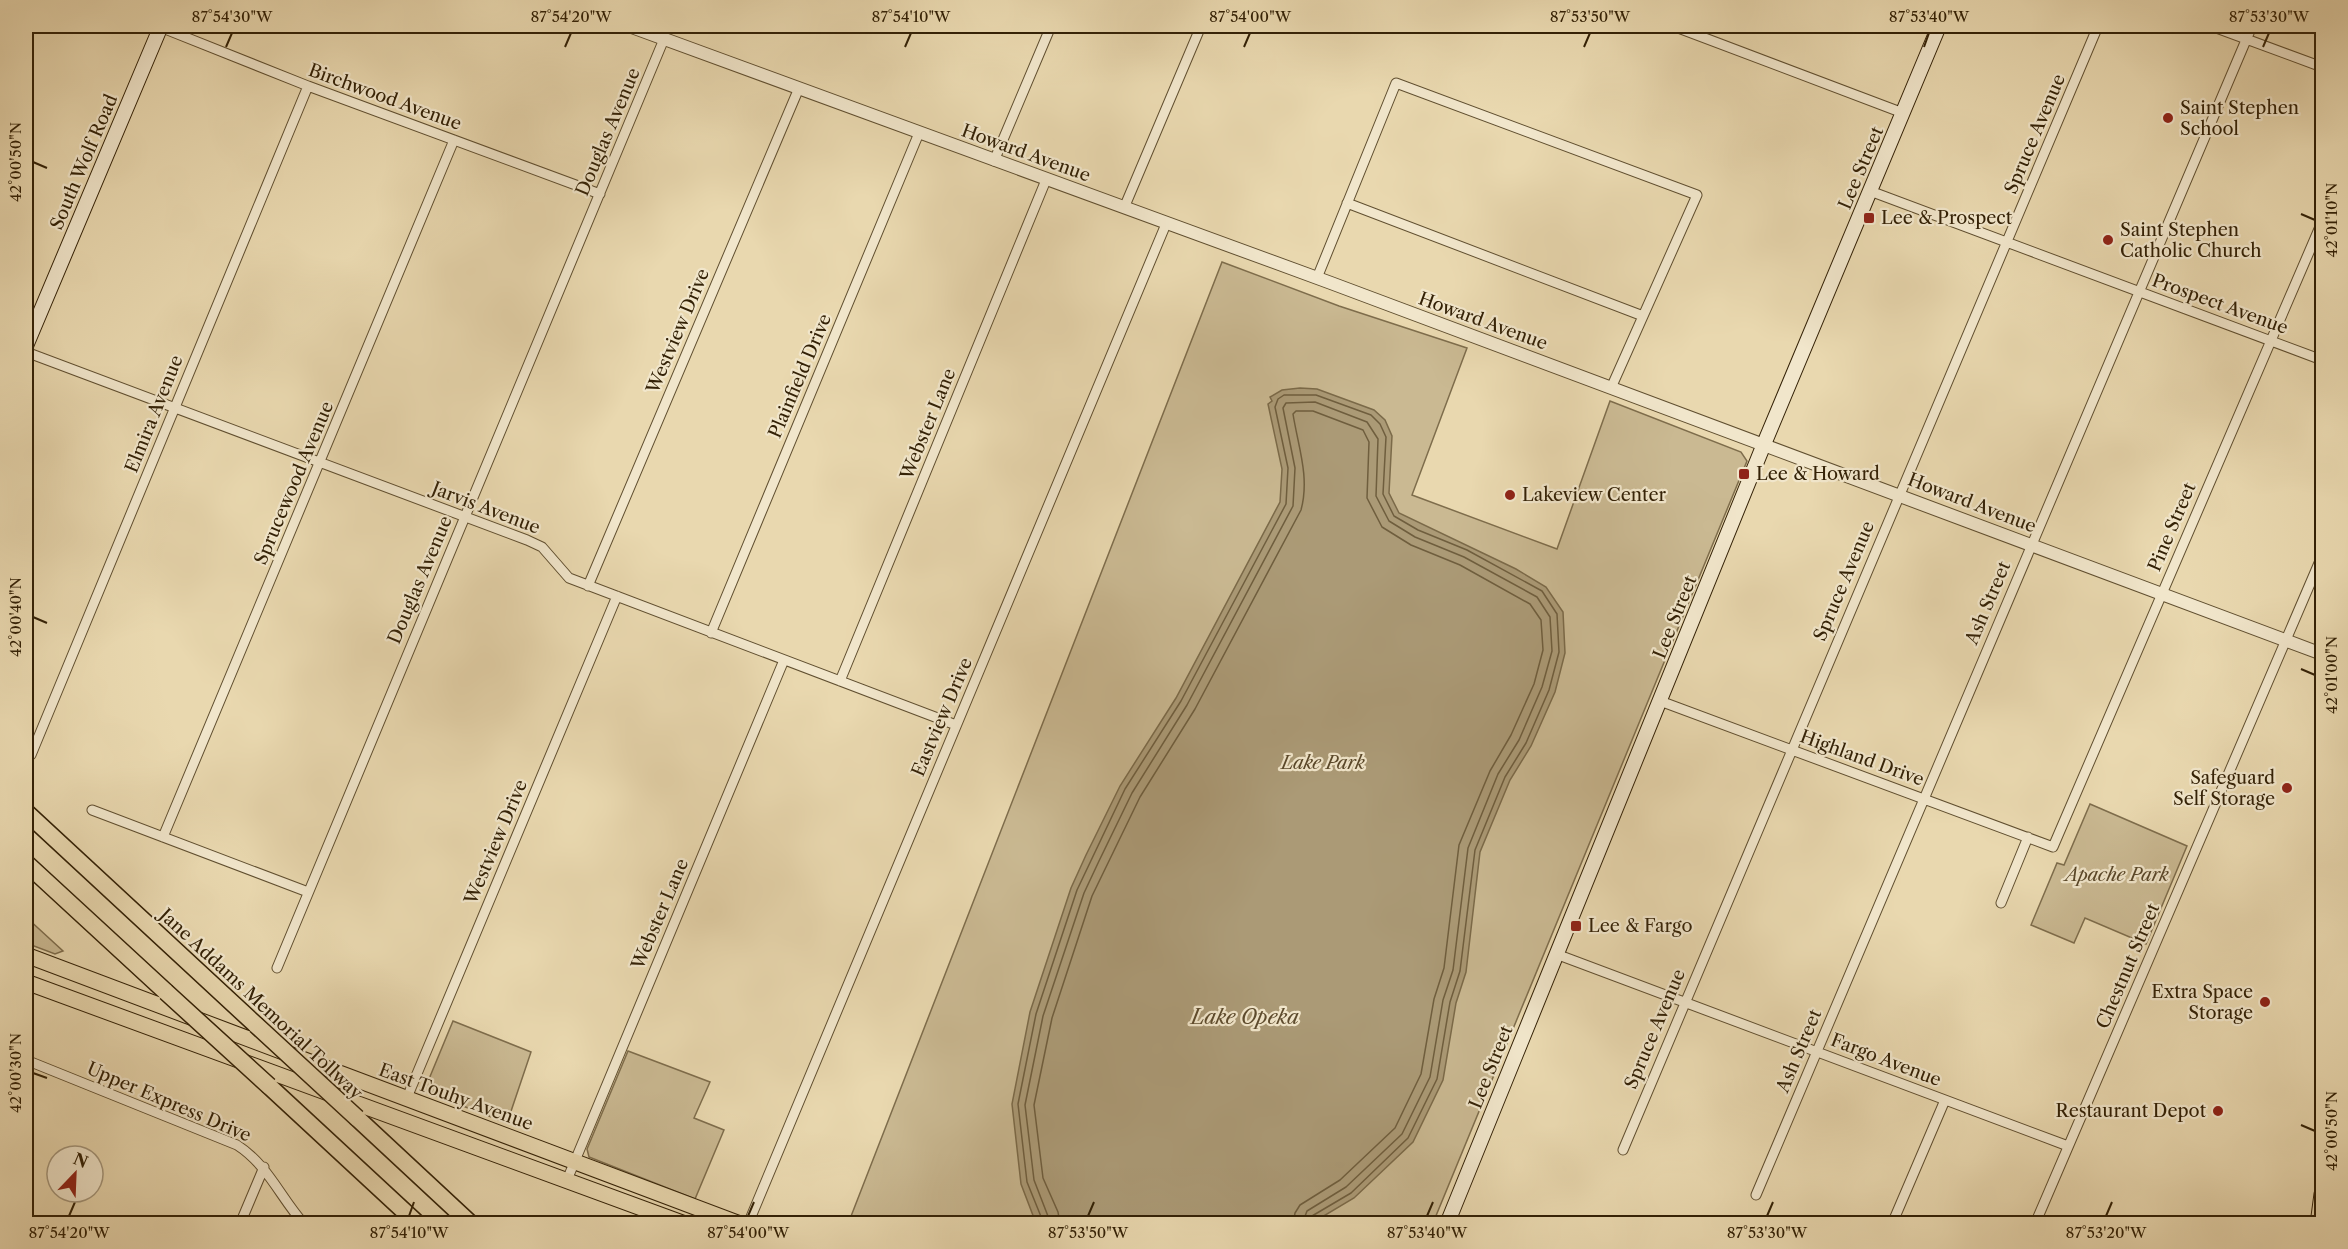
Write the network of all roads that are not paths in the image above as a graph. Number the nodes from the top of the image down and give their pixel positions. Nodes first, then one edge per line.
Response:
1 (161, 26) edge
2 (628, 26) edge
3 (1049, 26) edge
4 (1201, 26) edge
5 (1673, 26) edge
6 (1940, 26) edge
7 (2097, 26) edge
8 (2211, 26) edge
9 (2252, 26) edge
10 (664, 39) junction
11 (2247, 39) junction
12 (2322, 67) edge
13 (308, 86) junction
14 (799, 88) junction
15 (1903, 113) junction
16 (919, 133) junction
17 (454, 140) junction
18 (994, 160) junction
19 (1046, 180) junction
20 (1870, 191) junction
21 (600, 194) junction
22 (1347, 203) junction
23 (1124, 208) junction
24 (2322, 222) edge
25 (1166, 224) junction
26 (2007, 242) junction
27 (1317, 278) junction
28 (2140, 292) junction
29 (1643, 316) junction
30 (2271, 340) junction
31 (26, 346) edge
32 (26, 352) edge
33 (2322, 360) edge
34 (1611, 388) junction
35 (174, 408) junction
36 (1764, 444) junction
37 (321, 464) junction
38 (1898, 495) junction
39 (465, 516) junction
40 (2032, 545) junction
41 (2322, 556) edge
42 (588, 586) junction
43 (2162, 593) junction
44 (617, 596) junction
45 (711, 633) junction
46 (2286, 640) junction
47 (2322, 654) edge
48 (783, 660) junction
49 (840, 681) junction
50 (1660, 700) junction
51 (956, 725) junction
52 (1791, 749) junction
53 (31, 755) dead end
54 (1923, 798) junction
55 (92, 810) dead end
56 (26, 813) edge
57 (163, 837) junction
58 (2028, 837) junction
59 (2054, 847) joint
60 (26, 863) edge
61 (309, 892) junction
62 (2001, 903) dead end
63 (1557, 954) junction
64 (26, 955) edge
65 (277, 968) dead end
66 (26, 982) edge
67 (1684, 1002) junction
68 (1816, 1051) junction
69 (26, 1060) edge
70 (406, 1100) junction
71 (1945, 1100) junction
72 (2068, 1146) junction
73 (1623, 1150) dead end
74 (575, 1161) junction
75 (264, 1167) junction
76 (567, 1180) junction
77 (2322, 1194) edge
78 (1756, 1195) dead end
79 (240, 1224) edge
80 (304, 1224) edge
81 (418, 1224) edge
82 (471, 1224) edge
83 (685, 1224) edge
84 (740, 1224) edge
85 (748, 1224) edge
86 (1447, 1224) edge
87 (1892, 1224) edge
88 (2035, 1224) edge
89 (2318, 1224) edge

1 - 13 street, Birchwood Avenue
1 - 31 main road, South Wolf Road
2 - 10 street, Howard Avenue
3 - 18 street
4 - 23 street
5 - 15 street
6 - 15 main road, Lee Street
7 - 26 street, Spruce Avenue
8 - 11 street
9 - 11 street, Ash Street
10 - 14 street, Howard Avenue
10 - 21 street, Douglas Avenue
11 - 12 street
11 - 28 street, Ash Street
13 - 17 street, Birchwood Avenue
13 - 35 street, Elmira Avenue
14 - 16 street, Howard Avenue
14 - 42 street, Westview Drive
15 - 20 main road, Lee Street
16 - 18 street, Howard Avenue
16 - 45 street, Plainfield Drive
17 - 21 street, Birchwood Avenue
17 - 37 street, Sprucewood Avenue
18 - 19 street, Howard Avenue
19 - 23 street, Howard Avenue
19 - 49 street, Webster Lane
20 - 26 street, Prospect Avenue
20 - 36 main road, Lee Street
21 - 39 street, Douglas Avenue
22 - 27 street
22 - 29 street
22 - 29 street
23 - 25 street, Howard Avenue
24 - 30 street, Pine Street
25 - 27 street, Howard Avenue
25 - 51 street, Eastview Drive
26 - 28 street, Prospect Avenue
26 - 38 street, Spruce Avenue
27 - 34 street, Howard Avenue
28 - 30 street, Prospect Avenue
28 - 40 street, Ash Street
29 - 34 street
30 - 33 street, Prospect Avenue
30 - 43 street, Pine Street
32 - 35 street, Jarvis Avenue
34 - 36 street, Howard Avenue
35 - 37 street, Jarvis Avenue
35 - 53 street, Elmira Avenue
36 - 38 street, Howard Avenue
36 - 50 main road, Lee Street
37 - 39 street, Jarvis Avenue
37 - 57 street, Sprucewood Avenue
38 - 40 street, Howard Avenue
38 - 52 street, Spruce Avenue
39 - 42 street, Jarvis Avenue
39 - 61 street, Douglas Avenue
40 - 43 street, Howard Avenue
40 - 54 street, Ash Street
41 - 46 street, Chestnut Street
42 - 44 street, Jarvis Avenue
43 - 46 street, Howard Avenue
43 - 59 street, Pine Street
44 - 45 street, Jarvis Avenue
44 - 70 street, Westview Drive
45 - 48 street, Jarvis Avenue
46 - 47 street, Howard Avenue
46 - 72 street, Chestnut Street
48 - 49 street, Jarvis Avenue
48 - 74 street, Webster Lane
49 - 51 street, Jarvis Avenue
50 - 52 street, Highland Drive
50 - 63 main road, Lee Street
51 - 85 street, Eastview Drive
52 - 54 street, Highland Drive
52 - 67 street, Spruce Avenue
54 - 58 street, Highland Drive
54 - 68 street, Ash Street
55 - 57 street
56 - 82 highway, Jane Addams Memorial Tollway, bridge
57 - 61 street
58 - 59 street, Highland Drive
58 - 62 street
60 - 81 highway, bridge
61 - 65 street, Douglas Avenue
63 - 67 street, Fargo Avenue
63 - 86 main road, Lee Street
64 - 70 main road, East Touhy Avenue
66 - 76 main road
67 - 68 street, Fargo Avenue
67 - 73 street, Spruce Avenue
68 - 71 street, Fargo Avenue
68 - 78 street, Ash Street
69 - 75 street, Upper Express Drive
70 - 74 main road, East Touhy Avenue
71 - 72 street, Fargo Avenue
71 - 87 street
72 - 88 street, Chestnut Street
74 - 76 street, Webster Lane
74 - 84 main road, East Touhy Avenue
75 - 79 street
75 - 80 street, Upper Express Drive
76 - 83 main road
77 - 89 main road

